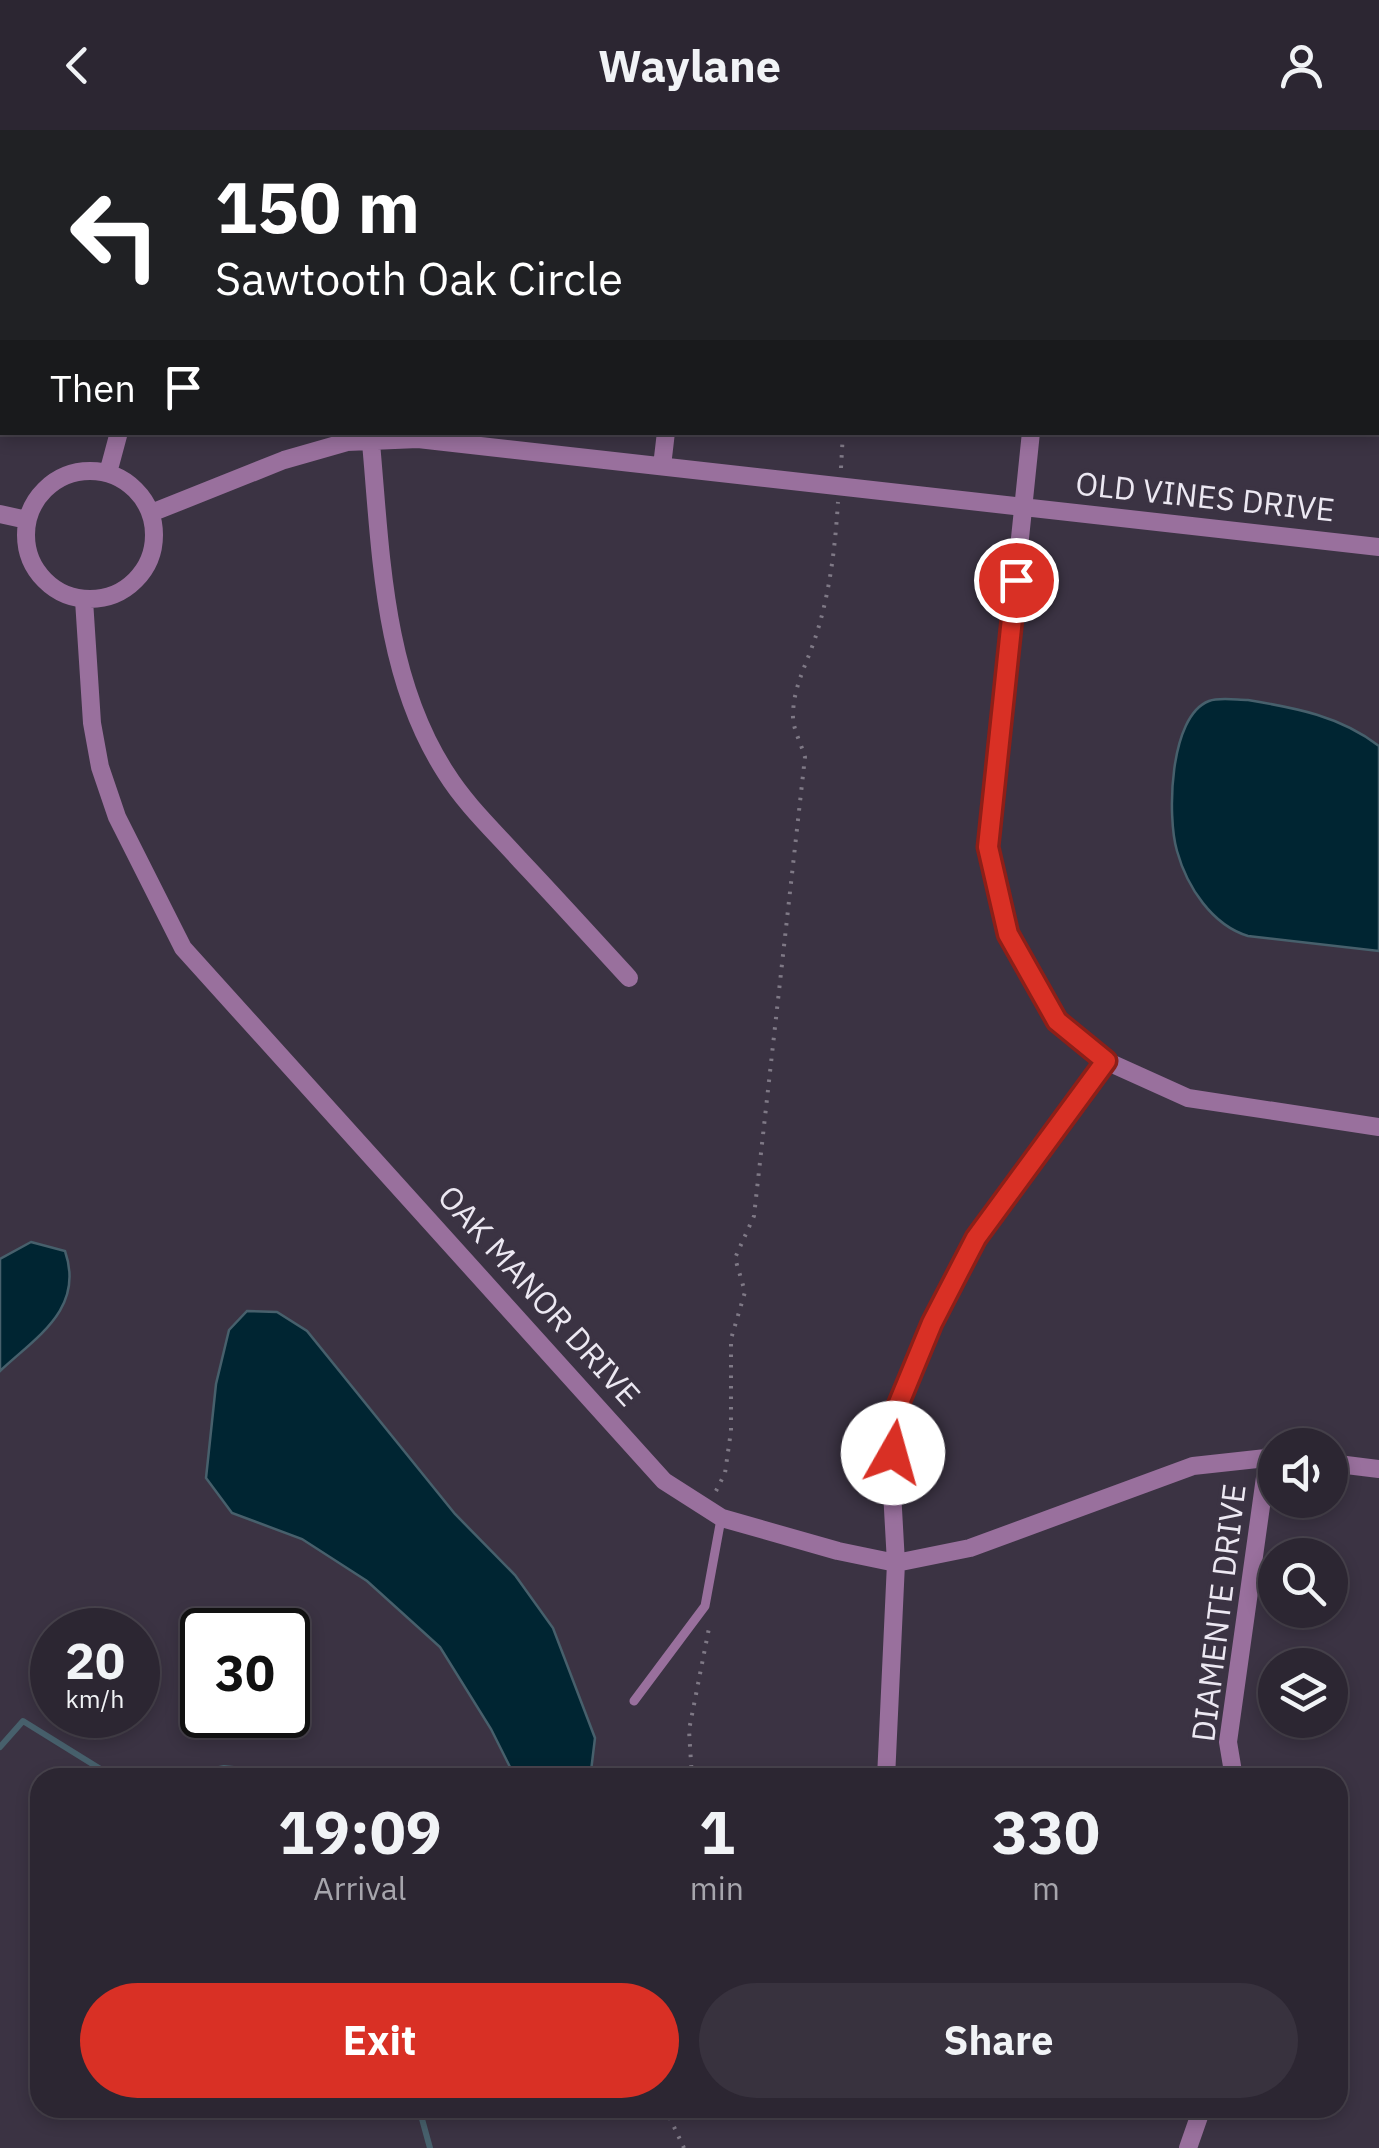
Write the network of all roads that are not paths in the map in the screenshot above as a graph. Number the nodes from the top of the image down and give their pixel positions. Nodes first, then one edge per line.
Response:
1 (117, 435) edge
2 (666, 435) edge
3 (1031, 435) edge
4 (371, 437) edge
5 (662, 466) junction
6 (108, 473) junction
7 (1024, 507) junction
8 (151, 513) junction
9 (0, 514) edge
10 (27, 520) junction
11 (1379, 547) edge
12 (84, 600) junction
13 (630, 978) dead end
14 (1106, 1061) junction
15 (1379, 1127) edge
16 (1258, 1458) edge
17 (1348, 1465) edge
18 (1379, 1469) edge
19 (715, 1513) junction
20 (1262, 1518) edge
21 (896, 1562) junction
22 (634, 1700) dead end
23 (886, 1768) edge
24 (1232, 1768) edge
25 (1198, 2118) edge
26 (1188, 2148) edge

1 - 6 street
2 - 5 street
3 - 7 street
4 - 5 street, OLD VINES DRIVE
4 - 8 street, OLD VINES DRIVE
4 - 13 street
5 - 7 street, OLD VINES DRIVE
6 - 8 street
6 - 10 street
7 - 11 street, OLD VINES DRIVE
7 - 14 street
8 - 12 street
9 - 10 street
10 - 12 street
12 - 19 street, OAK MANOR DRIVE
14 - 15 street
14 - 21 street
16 - 21 street, OAK MANOR DRIVE
17 - 18 street
19 - 21 street, OAK MANOR DRIVE
19 - 22 lane
20 - 24 street, DIAMENTE DRIVE
21 - 23 street
25 - 26 street

